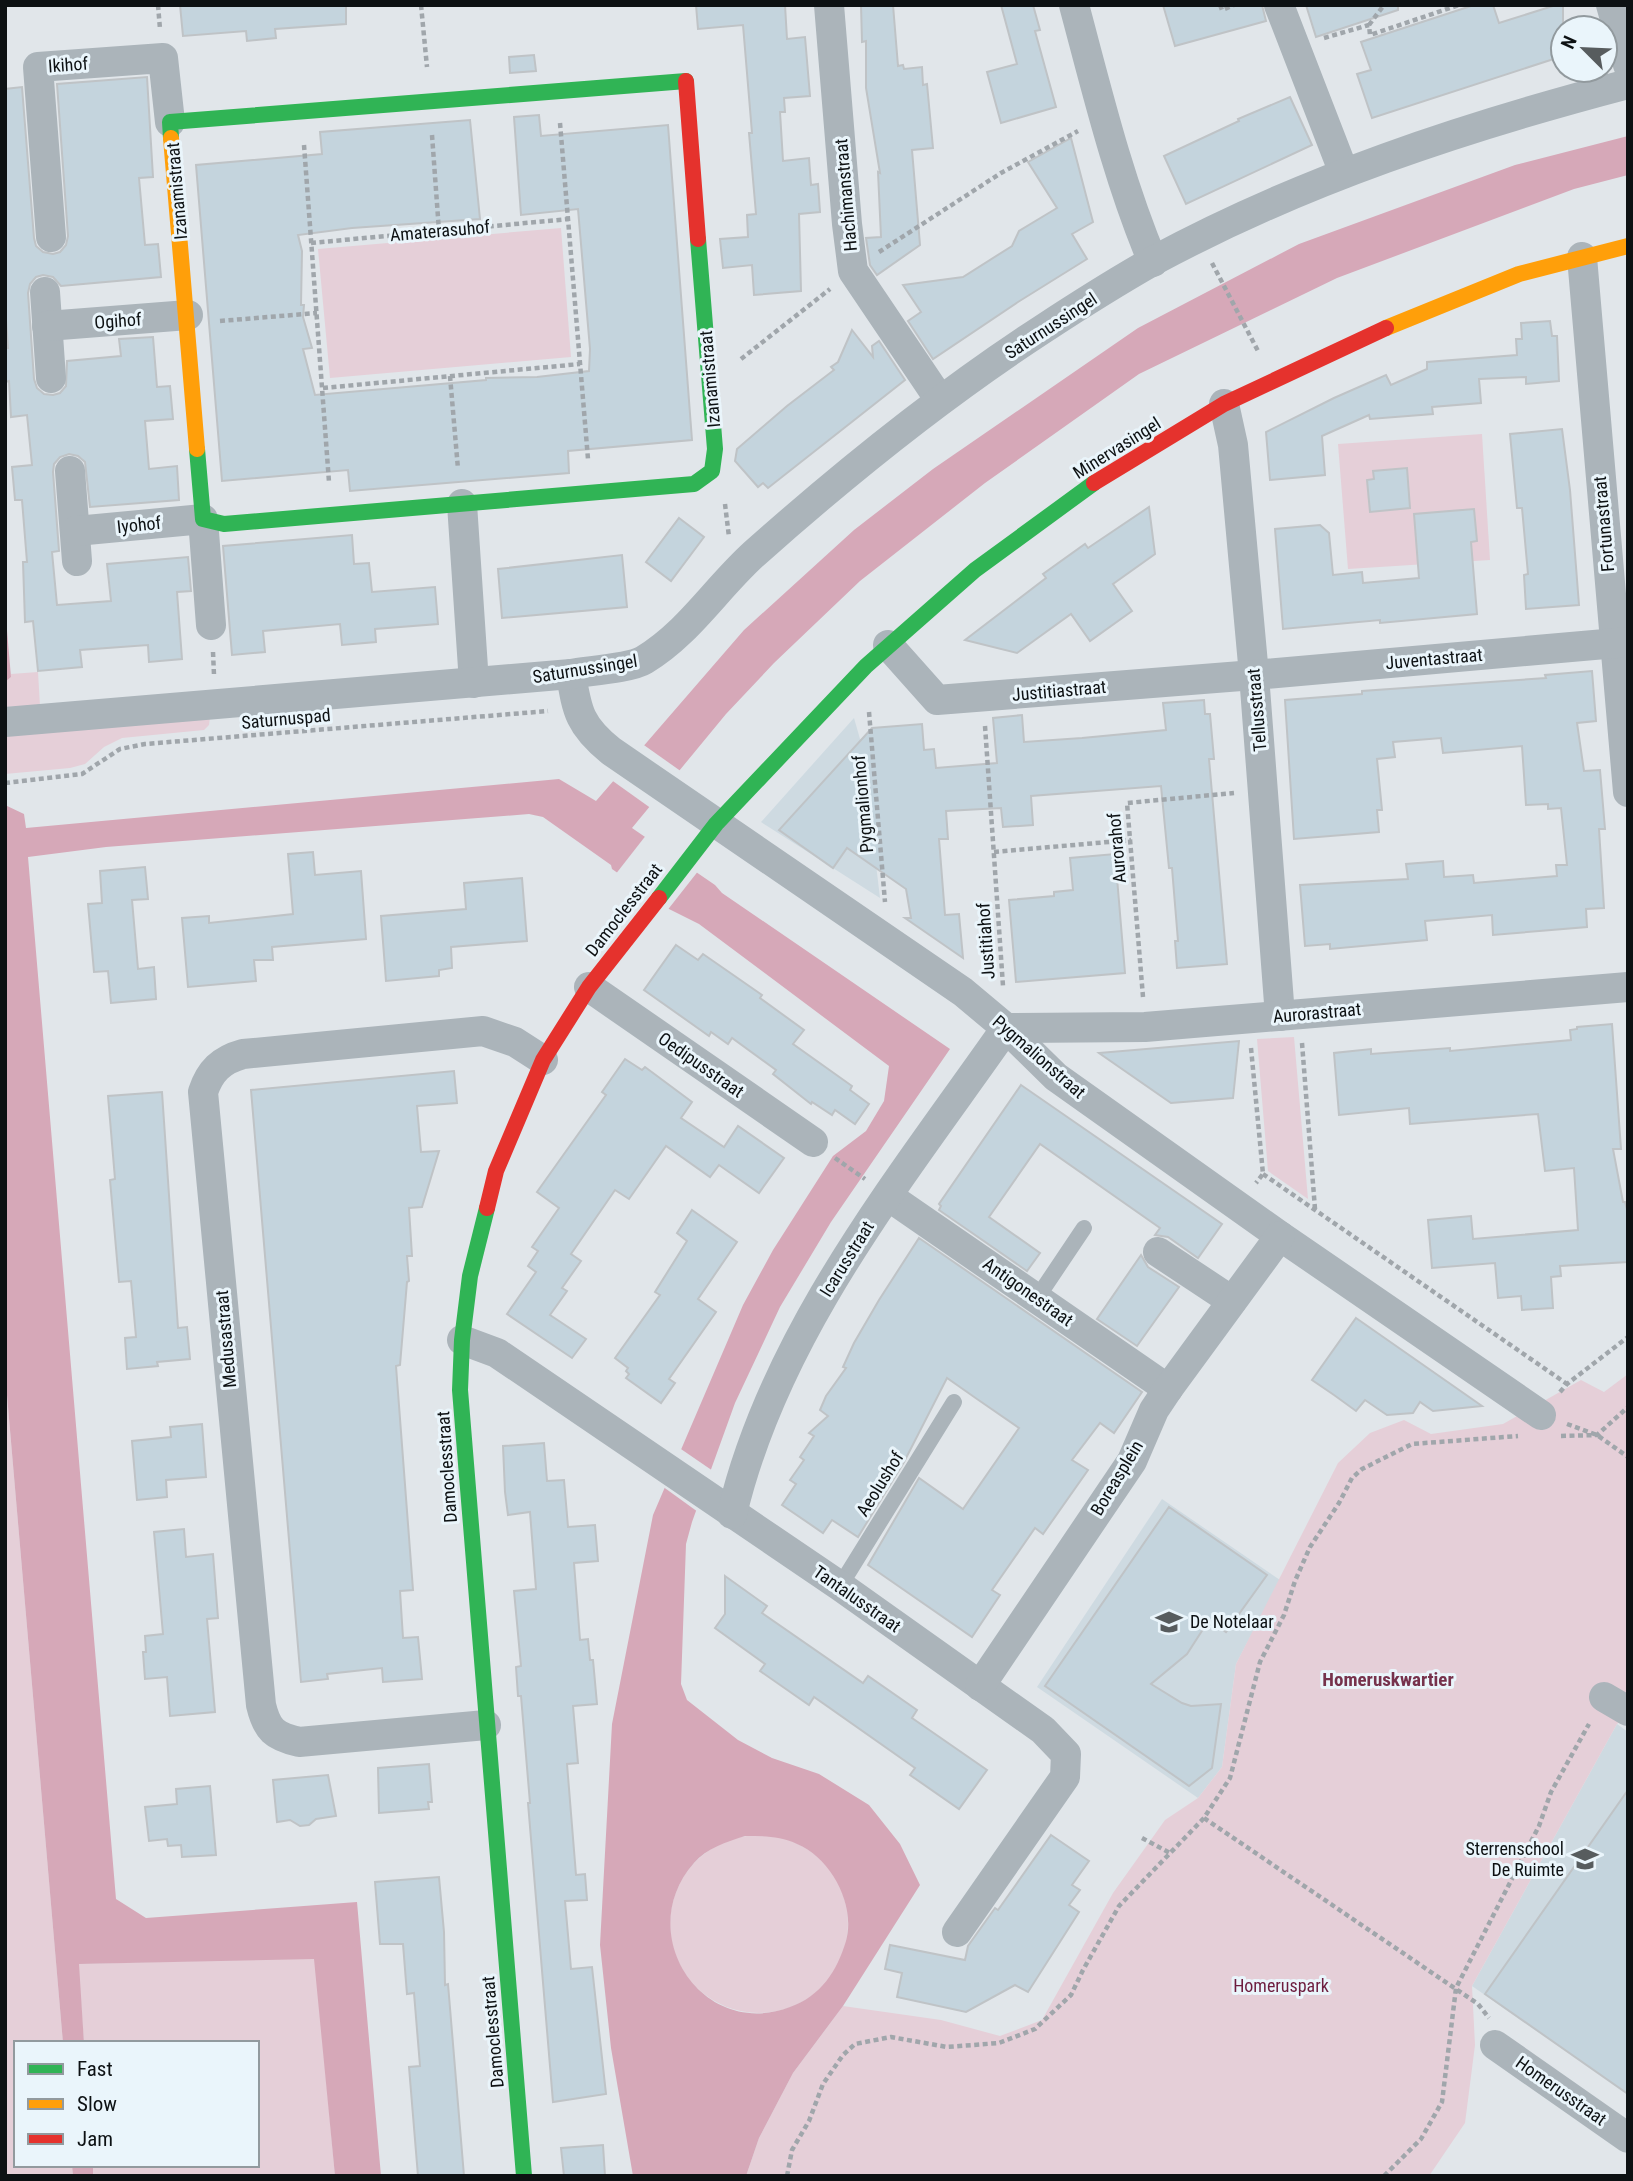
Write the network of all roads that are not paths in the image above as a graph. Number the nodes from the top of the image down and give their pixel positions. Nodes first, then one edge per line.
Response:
1 (829, 5) edge
2 (1074, 5) edge
3 (1279, 5) edge
4 (1611, 5) edge
5 (1628, 65) edge
6 (1628, 83) edge
7 (170, 122) junction
8 (1345, 173) junction
9 (51, 237) dead end
10 (1628, 246) edge
11 (1582, 257) junction
12 (1153, 262) junction
13 (45, 292) dead end
14 (188, 319) junction
15 (47, 326) junction
16 (51, 378) dead end
17 (940, 400) junction
18 (1224, 404) junction
19 (70, 471) dead end
20 (461, 504) junction
21 (203, 519) junction
22 (76, 531) junction
23 (78, 561) dead end
24 (211, 625) dead end
25 (1621, 643) edge
26 (888, 645) junction
27 (571, 674) junction
28 (1254, 675) junction
29 (474, 682) junction
30 (5, 722) edge
31 (1628, 792) edge
32 (716, 824) junction
33 (589, 987) junction
34 (1628, 987) edge
35 (1290, 1016) junction
36 (1006, 1028) junction
37 (543, 1060) junction
38 (820, 1147) road end
39 (879, 1189) junction
40 (1084, 1228) dead end
41 (1280, 1236) junction
42 (1158, 1252) dead end
43 (1037, 1298) junction
44 (1232, 1301) junction
45 (462, 1340) junction
46 (1168, 1389) junction
47 (954, 1402) dead end
48 (1549, 1425) road end
49 (732, 1514) junction
50 (840, 1586) junction
51 (980, 1686) junction
52 (486, 1724) junction
53 (957, 1932) dead end
54 (1495, 2045) road end
55 (1628, 2138) edge
56 (524, 2176) edge

1 - 17 street, Hachimanstraat
2 - 12 street
3 - 8 street
4 - 5 street
6 - 8 street, Saturnussingel
7 - 9 street, Ikihof
7 - 14 street, Izanamistraat
7 - 20 street, Izanamistraat
8 - 12 street, Saturnussingel
10 - 11 street, Minervasingel
11 - 18 street, Minervasingel
11 - 25 street, Fortunastraat
12 - 17 street, Saturnussingel
13 - 15 street
14 - 15 street, Ogihof
14 - 21 street, Izanamistraat
15 - 16 street
17 - 27 street, Saturnussingel
18 - 26 street, Minervasingel
18 - 28 street, Tellusstraat
19 - 22 street
20 - 21 street
20 - 29 street
21 - 22 street, Iyohof
21 - 24 street, Izanamistraat
22 - 23 street
25 - 28 street, Juventastraat
25 - 31 street, Fortunastraat
26 - 28 street, Justitiastraat
26 - 32 street, Minervasingel
27 - 29 street, Saturnussingel
27 - 32 street, Pygmalionstraat
28 - 35 street, Tellusstraat
29 - 30 street, Saturnussingel
32 - 33 street, Damoclesstraat
32 - 36 street, Pygmalionstraat
33 - 37 street, Damoclesstraat
33 - 38 street, Oedipusstraat
34 - 35 street, Aurorastraat
35 - 36 street, Aurorastraat
36 - 39 street, Icarusstraat
36 - 41 street, Pygmalionstraat
37 - 45 street, Damoclesstraat
37 - 52 street, Medusastraat
39 - 43 street, Antigonestraat
39 - 49 street, Icarusstraat
40 - 43 lane
41 - 44 street, Boreasplein
41 - 48 street, Pygmalionstraat
42 - 44 street
43 - 46 street, Antigonestraat
44 - 46 street, Boreasplein
45 - 49 street, Tantalusstraat
45 - 52 street, Damoclesstraat
46 - 51 street, Boreasplein
47 - 50 lane, Aeolushof
49 - 50 street, Tantalusstraat
50 - 51 street, Tantalusstraat
51 - 53 street, Tantalusstraat
52 - 56 street, Damoclesstraat
54 - 55 street, Homerusstraat

